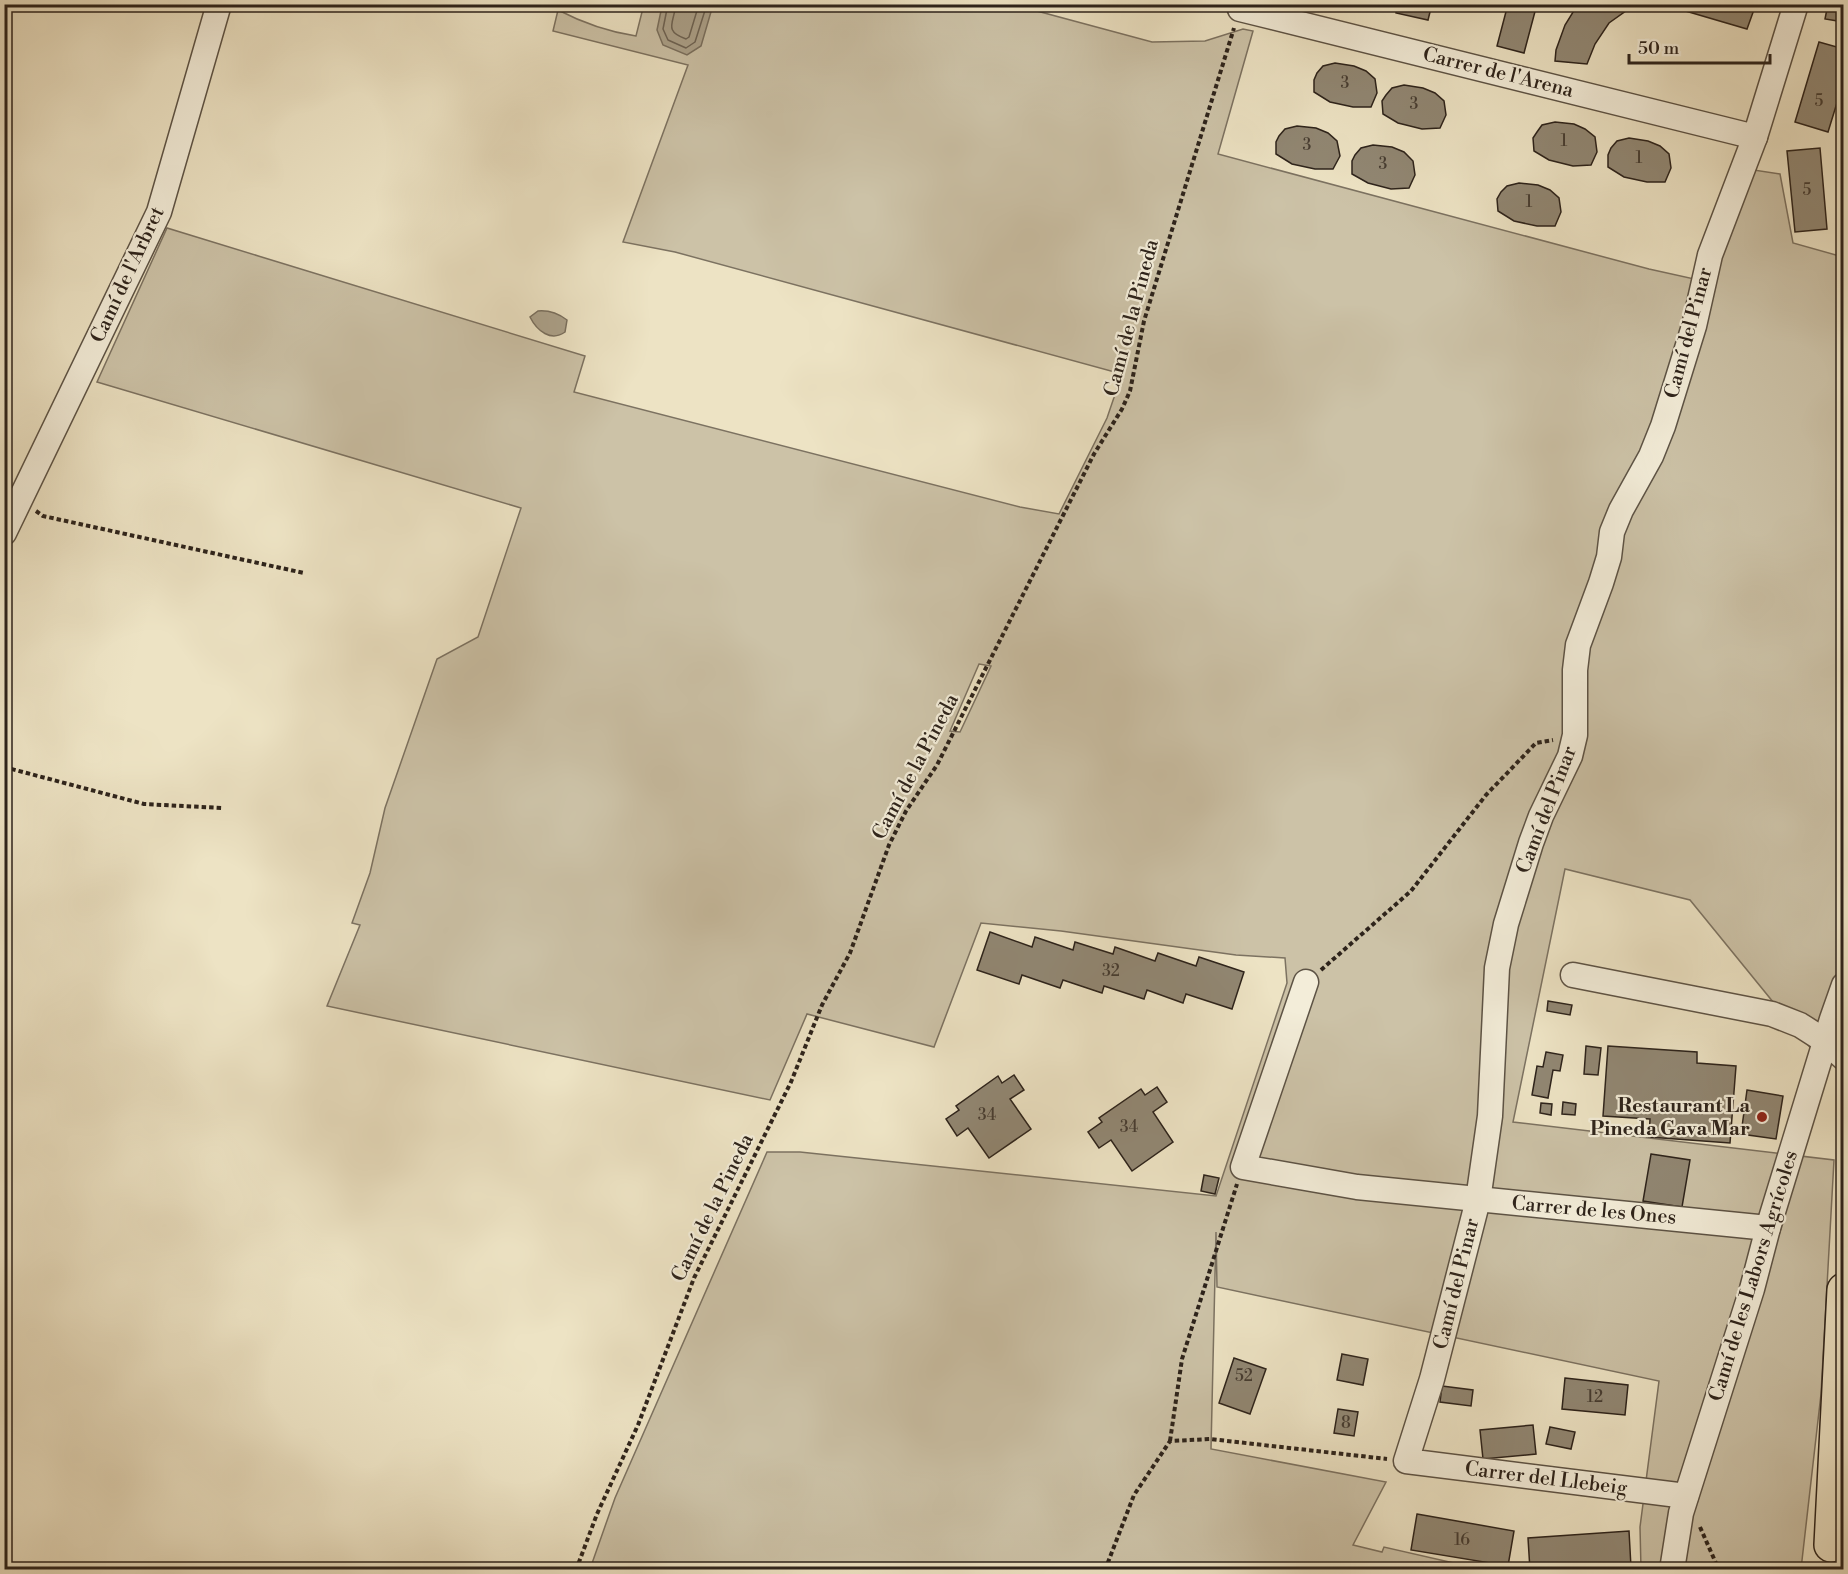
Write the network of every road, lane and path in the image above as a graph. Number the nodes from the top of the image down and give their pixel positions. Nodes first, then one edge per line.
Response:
1 (219, 4) edge
2 (1796, 4) edge
3 (1240, 9) joint
4 (1755, 137) junction
5 (19, 502) junction
6 (4, 533) edge
7 (304, 573) dead end
8 (1575, 735) junction
9 (4, 767) edge
10 (222, 808) dead end
11 (1573, 975) dead end
12 (1306, 982) joint
13 (1844, 985) edge
14 (1825, 1041) junction
15 (1844, 1058) edge
16 (1242, 1167) junction
17 (1478, 1200) junction
18 (1768, 1228) junction
19 (1844, 1290) edge
20 (1170, 1441) junction
21 (1844, 1444) edge
22 (1406, 1461) junction
23 (1686, 1496) junction
24 (1829, 1557) edge
25 (576, 1569) edge
26 (1105, 1569) edge
27 (1672, 1569) edge
28 (1719, 1569) edge

1 - 5 street, Camí de l'Arbret
2 - 4 street, Camí del Pinar
3 - 4 street, Carrer de l'Arena
3 - 25 path, Camí de la Pineda
4 - 8 street, Camí del Pinar
5 - 6 street, Camí de l'Arbret
5 - 7 path
8 - 12 path
8 - 17 street, Camí del Pinar
9 - 10 path
11 - 14 street
12 - 16 street
13 - 14 street, Camí de les Labors Agrícoles
14 - 15 street
14 - 18 street, Camí de les Labors Agrícoles
16 - 17 street, Carrer de les Ones
16 - 20 path
17 - 18 street, Carrer de les Ones
17 - 22 street, Camí del Pinar
18 - 23 street, Camí de les Labors Agrícoles
19 - 24 highway
20 - 22 path
20 - 26 path
21 - 24 highway
22 - 23 street, Carrer del Llebeig
23 - 27 street, Camí de les Labors Agrícoles
23 - 28 path

